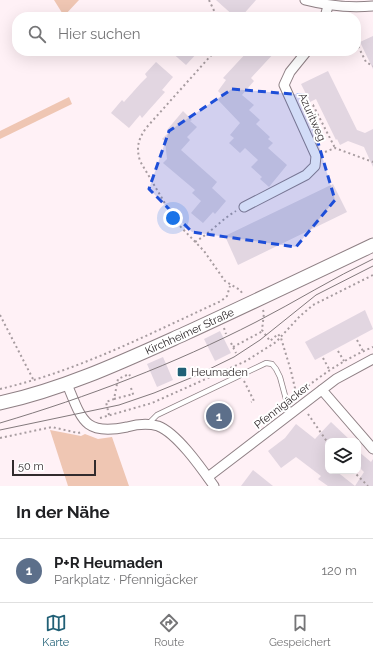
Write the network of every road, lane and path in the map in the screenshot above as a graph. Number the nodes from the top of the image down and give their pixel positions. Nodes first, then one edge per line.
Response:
1 (209, 0) edge
2 (305, 0) edge
3 (328, 6) junction
4 (373, 6) edge
5 (215, 12) edge
6 (326, 12) edge
7 (361, 52) edge
8 (211, 56) edge
9 (303, 56) edge
10 (373, 66) edge
11 (294, 108) junction
12 (335, 148) junction
13 (316, 156) junction
14 (373, 162) edge
15 (244, 207) joint
16 (195, 242) junction
17 (373, 245) edge
18 (373, 275) edge
19 (230, 285) junction
20 (247, 305) junction
21 (0, 315) edge
22 (263, 332) junction
23 (281, 338) junction
24 (357, 340) dead end
25 (231, 343) dead end
26 (233, 347) junction
27 (338, 350) dead end
28 (363, 351) dead end
29 (236, 353) dead end
30 (323, 358) dead end
31 (373, 359) edge
32 (344, 361) dead end
33 (237, 366) junction
34 (329, 369) dead end
35 (130, 376) dead end
36 (242, 376) junction
37 (34, 380) junction
38 (67, 384) junction
39 (131, 388) dead end
40 (0, 389) edge
41 (322, 390) junction
42 (133, 394) junction
43 (134, 397) dead end
44 (114, 399) junction
45 (251, 402) dead end
46 (0, 404) edge
47 (302, 405) junction
48 (290, 414) junction
49 (108, 416) junction
50 (148, 424) junction
51 (90, 425) junction
52 (0, 438) edge
53 (325, 438) edge
54 (373, 449) edge
55 (356, 474) edge
56 (208, 477) junction
57 (214, 486) edge
58 (368, 486) edge

1 - 5 path
2 - 3 street
3 - 4 street
3 - 6 street
7 - 10 path
8 - 16 path
9 - 11 street, Azuritweg
11 - 12 path
11 - 13 street, Azuritweg
12 - 13 path
12 - 14 path
13 - 15 street, Azuritweg
15 - 16 path
16 - 19 path
17 - 20 main road, Kirchheimer Straße
18 - 23 path
19 - 20 path
19 - 37 path
20 - 22 path
20 - 38 main road, Kirchheimer Straße
21 - 37 path
22 - 23 path
22 - 26 path
23 - 33 path
23 - 47 path
24 - 28 path
25 - 26 path
26 - 29 path
27 - 32 path
30 - 34 path
31 - 41 street, Pfennigäcker
33 - 36 path
33 - 49 path
35 - 44 path
36 - 45 path
36 - 48 lane
36 - 50 lane
37 - 40 path
38 - 46 main road, Kirchheimer Straße
38 - 51 street
39 - 42 path
41 - 47 street, Pfennigäcker
41 - 54 street
42 - 43 path
42 - 44 path
44 - 49 path
47 - 48 street, Pfennigäcker
47 - 53 path
48 - 56 street, Pfennigäcker
49 - 51 path
50 - 51 street
50 - 56 street
51 - 52 path
55 - 58 path
56 - 57 street

